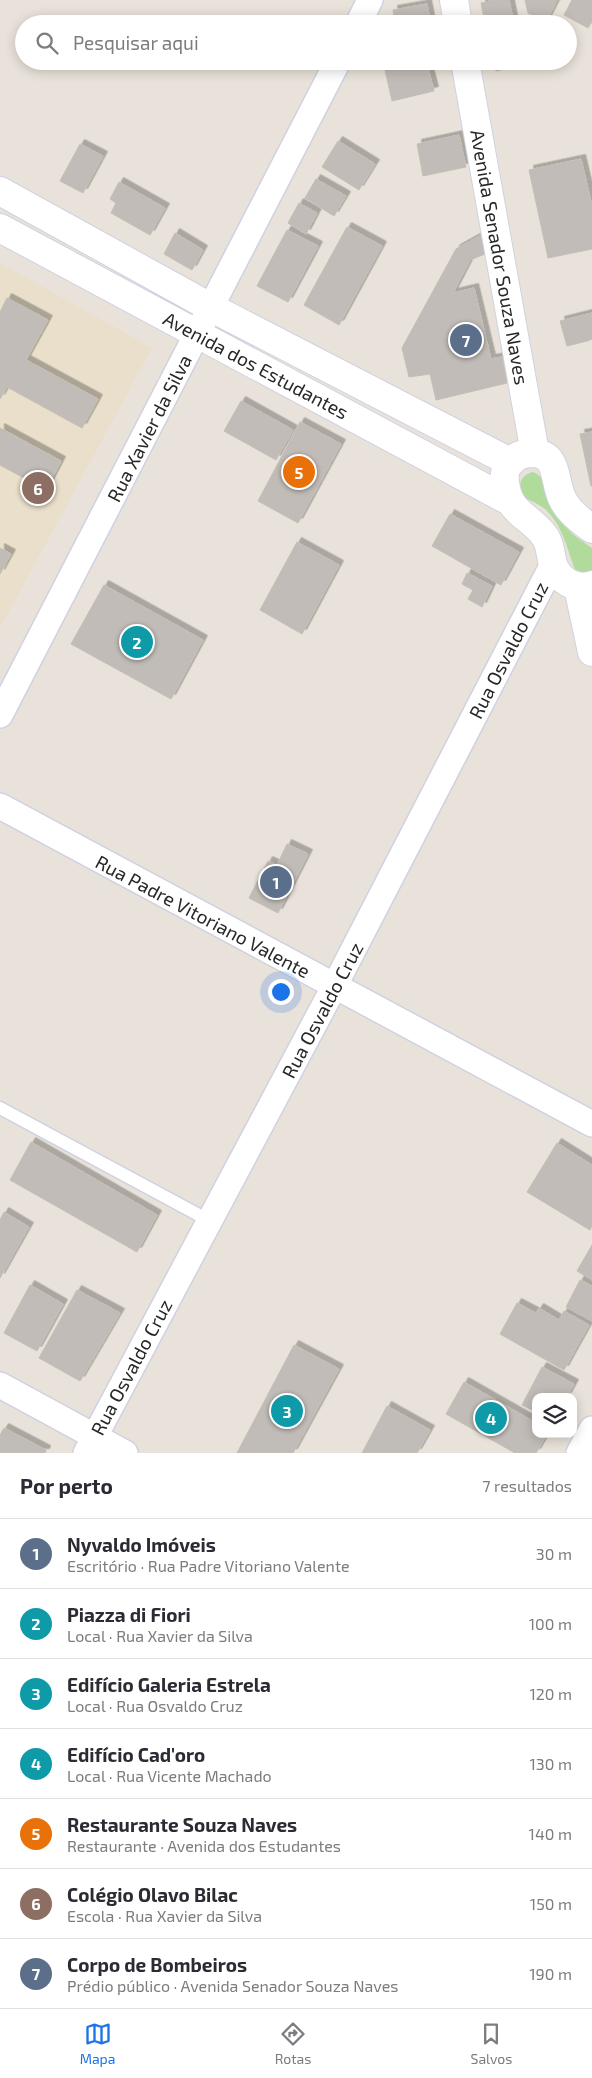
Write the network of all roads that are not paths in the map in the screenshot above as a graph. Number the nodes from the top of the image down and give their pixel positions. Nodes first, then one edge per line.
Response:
1 (370, 0) edge
2 (454, 0) edge
3 (362, 15) edge
4 (456, 15) edge
5 (333, 70) edge
6 (466, 70) edge
7 (7, 195) edge
8 (0, 228) edge
9 (210, 307) junction
10 (198, 333) junction
11 (381, 396) junction
12 (365, 423) junction
13 (522, 458) junction
14 (511, 502) junction
15 (592, 529) edge
16 (553, 564) junction
17 (585, 586) edge
18 (592, 652) edge
19 (0, 715) edge
20 (0, 806) edge
21 (334, 987) junction
22 (0, 1108) edge
23 (592, 1124) edge
24 (210, 1221) junction
25 (0, 1385) edge
26 (592, 1429) edge
27 (90, 1445) edge
28 (124, 1453) edge
29 (579, 1453) edge

1 - 3 street
2 - 4 street
5 - 9 street, Rua Xavier da Silva
6 - 13 street, Avenida Senador Souza Naves
7 - 8 street
7 - 9 street, Avenida dos Estudantes
8 - 10 street, Avenida dos Estudantes
9 - 10 street, Rua Xavier da Silva
9 - 11 street, Avenida dos Estudantes
10 - 12 street, Avenida dos Estudantes
10 - 19 street, Rua Xavier da Silva
11 - 12 street
11 - 13 street, Avenida dos Estudantes
12 - 14 street, Avenida dos Estudantes
13 - 14 street
13 - 15 street, Avenida dos Estudantes
14 - 16 street
16 - 17 street
16 - 21 street, Rua Osvaldo Cruz
17 - 18 street
20 - 21 street, Rua Padre Vitoriano Valente
21 - 23 street, Rua Padre Vitoriano Valente
21 - 24 street, Rua Osvaldo Cruz
22 - 24 lane
24 - 27 street, Rua Osvaldo Cruz
25 - 27 street
26 - 29 street
27 - 28 street

